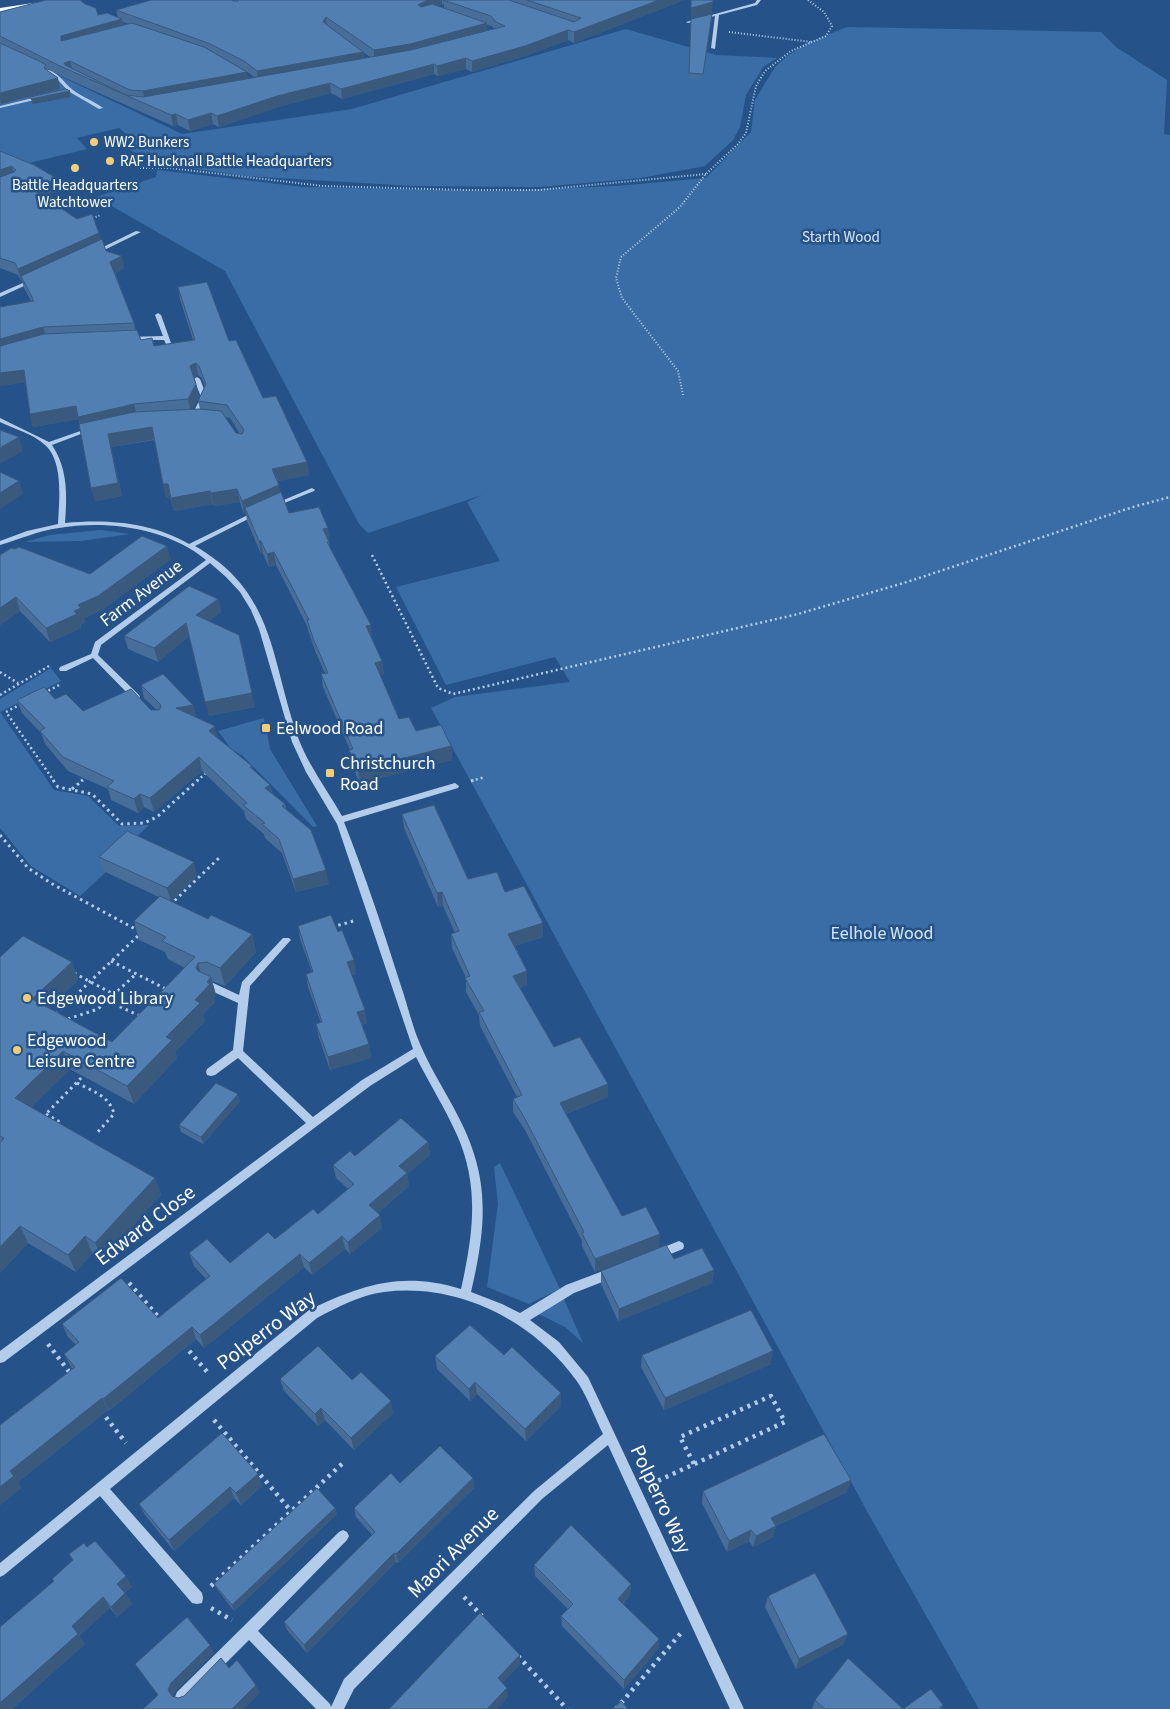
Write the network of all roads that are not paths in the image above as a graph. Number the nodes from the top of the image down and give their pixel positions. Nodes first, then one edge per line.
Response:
1 (64, 0) edge
2 (759, 0) edge
3 (0, 10) edge
4 (717, 14) junction
5 (688, 22) dead end
6 (713, 48) dead end
7 (42, 69) edge
8 (70, 90) junction
9 (62, 92) edge
10 (46, 96) edge
11 (0, 106) edge
12 (101, 108) dead end
13 (138, 232) dead end
14 (85, 257) edge
15 (41, 277) edge
16 (0, 288) edge
17 (3, 294) edge
18 (158, 315) dead end
19 (166, 338) junction
20 (117, 340) edge
21 (169, 348) edge
22 (197, 379) edge
23 (203, 418) edge
24 (0, 421) edge
25 (100, 427) edge
26 (48, 444) junction
27 (312, 490) dead end
28 (61, 525) junction
29 (0, 543) edge
30 (190, 546) junction
31 (211, 559) junction
32 (94, 654) junction
33 (63, 669) road end
34 (146, 707) edge
35 (455, 786) dead end
36 (340, 820) junction
37 (286, 940) dead end
38 (208, 985) edge
39 (242, 1006) junction
40 (418, 1051) junction
41 (238, 1052) junction
42 (211, 1072) dead end
43 (313, 1123) junction
44 (679, 1246) dead end
45 (652, 1257) edge
46 (624, 1267) edge
47 (465, 1294) junction
48 (521, 1319) junction
49 (0, 1358) edge
50 (610, 1436) junction
51 (101, 1488) junction
52 (343, 1536) dead end
53 (2, 1564) edge
54 (197, 1598) road end
55 (249, 1631) junction
56 (182, 1697) edge
57 (325, 1709) edge
58 (337, 1709) edge
59 (737, 1709) edge

1 - 3 main road
2 - 4 street
4 - 5 street
4 - 6 street
7 - 8 street
8 - 9 street
8 - 12 street
10 - 11 street
13 - 14 street
15 - 17 street
16 - 17 street
18 - 19 street
19 - 20 street
19 - 21 street
22 - 23 street
24 - 26 street
25 - 26 street
26 - 28 street
27 - 30 street
28 - 29 street
28 - 30 street
30 - 31 street
31 - 32 street, Farm Avenue
31 - 36 street
32 - 33 street, Farm Avenue
32 - 34 street
35 - 36 street
36 - 40 street
37 - 39 street
38 - 39 street
39 - 41 street
40 - 43 street, Edward Close
40 - 47 street
41 - 42 street
41 - 43 street
43 - 49 street, Edward Close
44 - 45 street
46 - 48 street
47 - 48 street, Polperro Way
47 - 51 street, Polperro Way
48 - 50 street, Polperro Way
50 - 58 street, Maori Avenue
50 - 59 street, Polperro Way
51 - 53 street, Polperro Way
51 - 54 street
52 - 55 street
55 - 56 street
55 - 57 street

